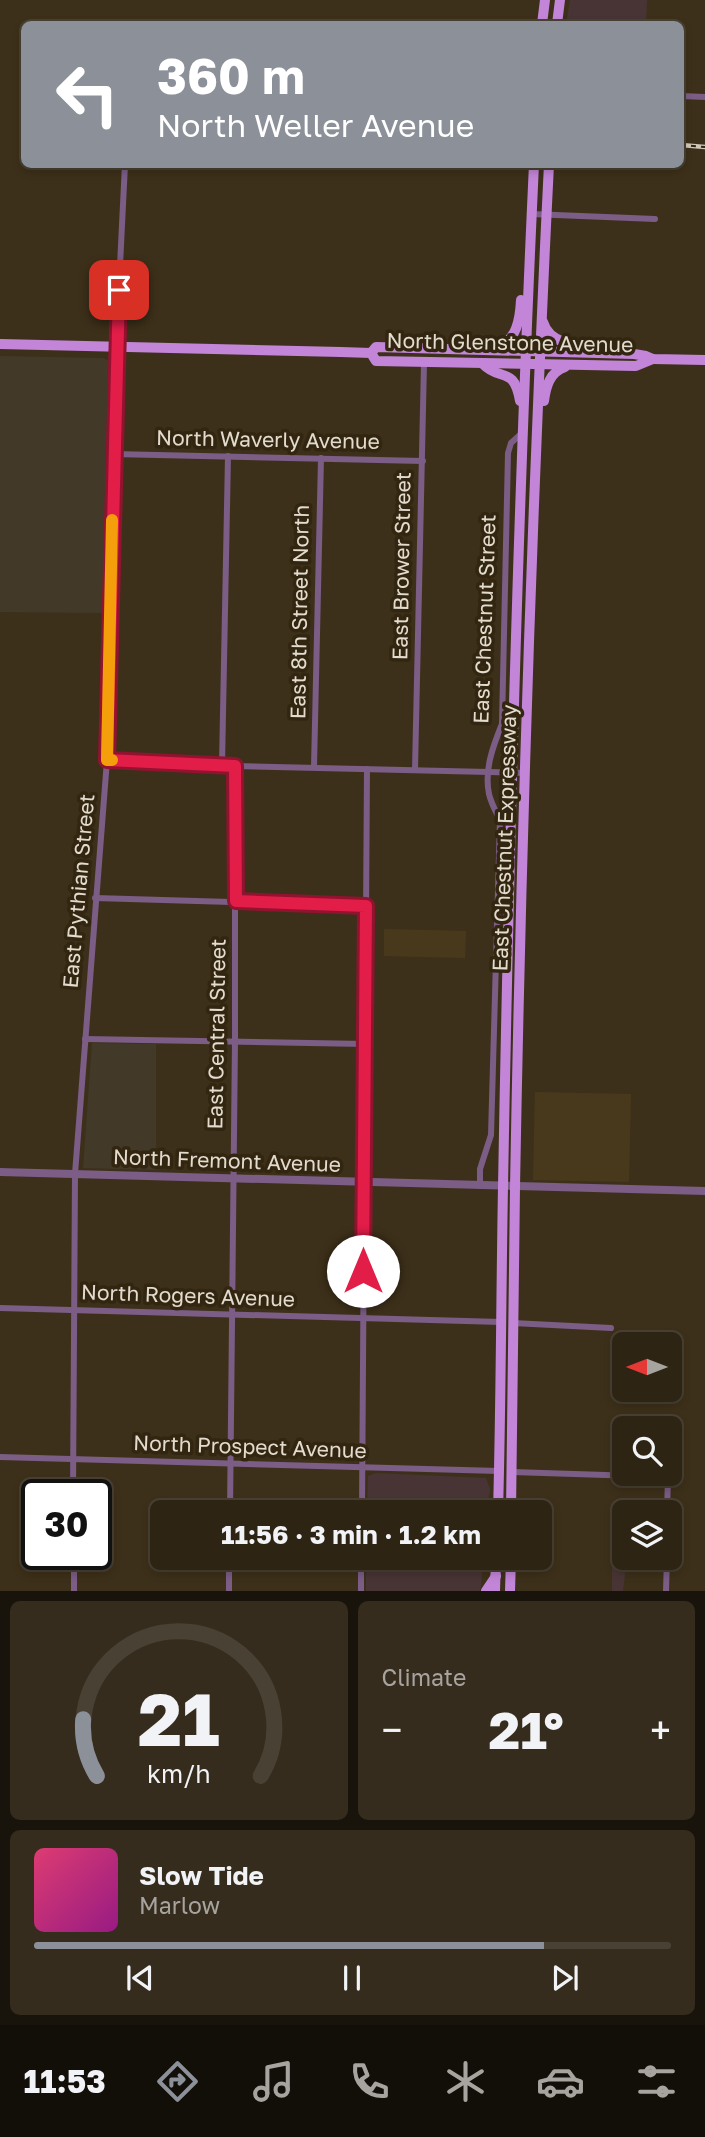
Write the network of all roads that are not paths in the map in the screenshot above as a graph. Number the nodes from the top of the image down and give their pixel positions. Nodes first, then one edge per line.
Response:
1 (545, 0) edge
2 (560, 0) edge
3 (542, 21) edge
4 (557, 21) edge
5 (684, 96) edge
6 (705, 97) edge
7 (125, 168) edge
8 (534, 168) edge
9 (549, 168) edge
10 (531, 214) junction
11 (547, 215) junction
12 (655, 219) dead end
13 (541, 316) junction
14 (0, 344) edge
15 (116, 347) junction
16 (491, 349) junction
17 (526, 350) junction
18 (540, 351) junction
19 (371, 353) junction
20 (634, 354) junction
21 (653, 359) junction
22 (705, 360) edge
23 (424, 363) junction
24 (482, 364) junction
25 (525, 365) junction
26 (539, 365) junction
27 (574, 365) junction
28 (524, 417) junction
29 (523, 433) junction
30 (113, 454) junction
31 (228, 456) junction
32 (321, 458) junction
33 (422, 461) junction
34 (534, 515) junction
35 (107, 760) junction
36 (222, 765) junction
37 (235, 766) junction
38 (314, 767) junction
39 (367, 769) junction
40 (415, 770) junction
41 (489, 772) junction
42 (513, 772) junction
43 (526, 773) junction
44 (95, 898) junction
45 (236, 901) junction
46 (366, 906) junction
47 (85, 1038) junction
48 (235, 1040) junction
49 (365, 1044) junction
50 (0, 1172) edge
51 (75, 1174) junction
52 (232, 1178) junction
53 (363, 1183) junction
54 (480, 1186) junction
55 (509, 1186) junction
56 (705, 1191) edge
57 (0, 1308) edge
58 (75, 1309) junction
59 (231, 1315) junction
60 (363, 1318) junction
61 (501, 1322) junction
62 (513, 1323) junction
63 (611, 1328) dead end
64 (0, 1457) edge
65 (73, 1459) junction
66 (230, 1465) junction
67 (362, 1468) junction
68 (499, 1471) junction
69 (512, 1472) junction
70 (73, 1479) edge
71 (230, 1500) edge
72 (362, 1500) edge
73 (498, 1500) edge
74 (511, 1500) edge
75 (667, 1500) edge
76 (74, 1570) edge
77 (229, 1570) edge
78 (361, 1570) edge
79 (496, 1570) edge
80 (511, 1570) edge
81 (667, 1570) edge
82 (496, 1576) junction
83 (512, 1589) edge
84 (74, 1591) edge
85 (229, 1591) edge
86 (361, 1591) edge
87 (486, 1591) edge
88 (495, 1591) edge
89 (666, 1591) edge

1 - 3 main road
2 - 4 main road
5 - 6 street
7 - 15 street, East Pythian Street
8 - 10 main road, East Chestnut Expressway
9 - 11 main road, East Chestnut Expressway
10 - 11 street
10 - 16 main road
10 - 17 main road, East Chestnut Expressway
11 - 12 street
11 - 13 main road, East Chestnut Expressway
13 - 18 main road, East Chestnut Expressway
13 - 20 main road
14 - 15 main road, North Glenstone Avenue
15 - 19 main road, North Glenstone Avenue
15 - 30 street, East Pythian Street
16 - 17 main road, North Glenstone Avenue
16 - 19 main road, North Glenstone Avenue
17 - 18 main road, North Glenstone Avenue
17 - 25 main road, East Chestnut Expressway
18 - 20 main road, North Glenstone Avenue
18 - 26 main road, East Chestnut Expressway
19 - 23 main road, North Glenstone Avenue
20 - 21 main road, North Glenstone Avenue
21 - 22 main road, North Glenstone Avenue
21 - 27 main road, North Glenstone Avenue
23 - 24 main road, North Glenstone Avenue
23 - 33 street, East Brower Street
24 - 25 main road, North Glenstone Avenue
24 - 28 main road
25 - 26 main road, North Glenstone Avenue
25 - 28 main road, East Chestnut Expressway
26 - 27 main road, North Glenstone Avenue
26 - 34 main road, East Chestnut Expressway
27 - 34 main road
28 - 29 main road, East Chestnut Expressway
29 - 41 street, East Chestnut Street
29 - 42 main road, East Chestnut Expressway
30 - 31 street, North Waverly Avenue
30 - 35 street, East Pythian Street
31 - 32 street, North Waverly Avenue
31 - 36 street
32 - 33 street, North Waverly Avenue
32 - 38 street, East 8th Street North
33 - 40 street, East Brower Street
34 - 43 main road, East Chestnut Expressway
35 - 36 street
35 - 44 street, East Pythian Street
36 - 37 street
37 - 38 street
37 - 45 street, East Central Street
38 - 39 street
39 - 40 street
39 - 46 street
40 - 41 street
41 - 42 street
41 - 54 street, East Chestnut Street
42 - 43 street
42 - 55 main road, East Chestnut Expressway
43 - 55 main road, East Chestnut Expressway
44 - 45 street
44 - 47 street, East Pythian Street
45 - 46 street
45 - 48 street, East Central Street
46 - 49 street
47 - 48 street
47 - 51 street, East Pythian Street
48 - 49 street
48 - 52 street, East Central Street
49 - 53 street
50 - 51 street, North Fremont Avenue
51 - 52 street, North Fremont Avenue
51 - 58 street, East Pythian Street
52 - 53 street, North Fremont Avenue
52 - 59 street, East Central Street
53 - 54 street, North Fremont Avenue
53 - 60 street
54 - 55 street, North Fremont Avenue
55 - 56 street, North Fremont Avenue
55 - 61 main road, East Chestnut Expressway
55 - 62 main road, East Chestnut Expressway
57 - 58 street, North Rogers Avenue
58 - 59 street, North Rogers Avenue
58 - 65 street, East Pythian Street
59 - 60 street, North Rogers Avenue
59 - 66 street, East Central Street
60 - 61 street, North Rogers Avenue
60 - 67 street
61 - 68 main road, East Chestnut Expressway
62 - 63 street
62 - 69 main road, East Chestnut Expressway
64 - 65 street, North Prospect Avenue
65 - 66 street, North Prospect Avenue
65 - 70 street, East Pythian Street
66 - 67 street, North Prospect Avenue
66 - 71 street, East Central Street
67 - 68 street, North Prospect Avenue
67 - 72 street
68 - 73 main road, East Chestnut Expressway
69 - 74 main road, East Chestnut Expressway
69 - 75 street
76 - 84 street
77 - 85 street
78 - 86 street
79 - 82 main road
80 - 83 main road
81 - 89 street
82 - 87 main road
82 - 88 main road

